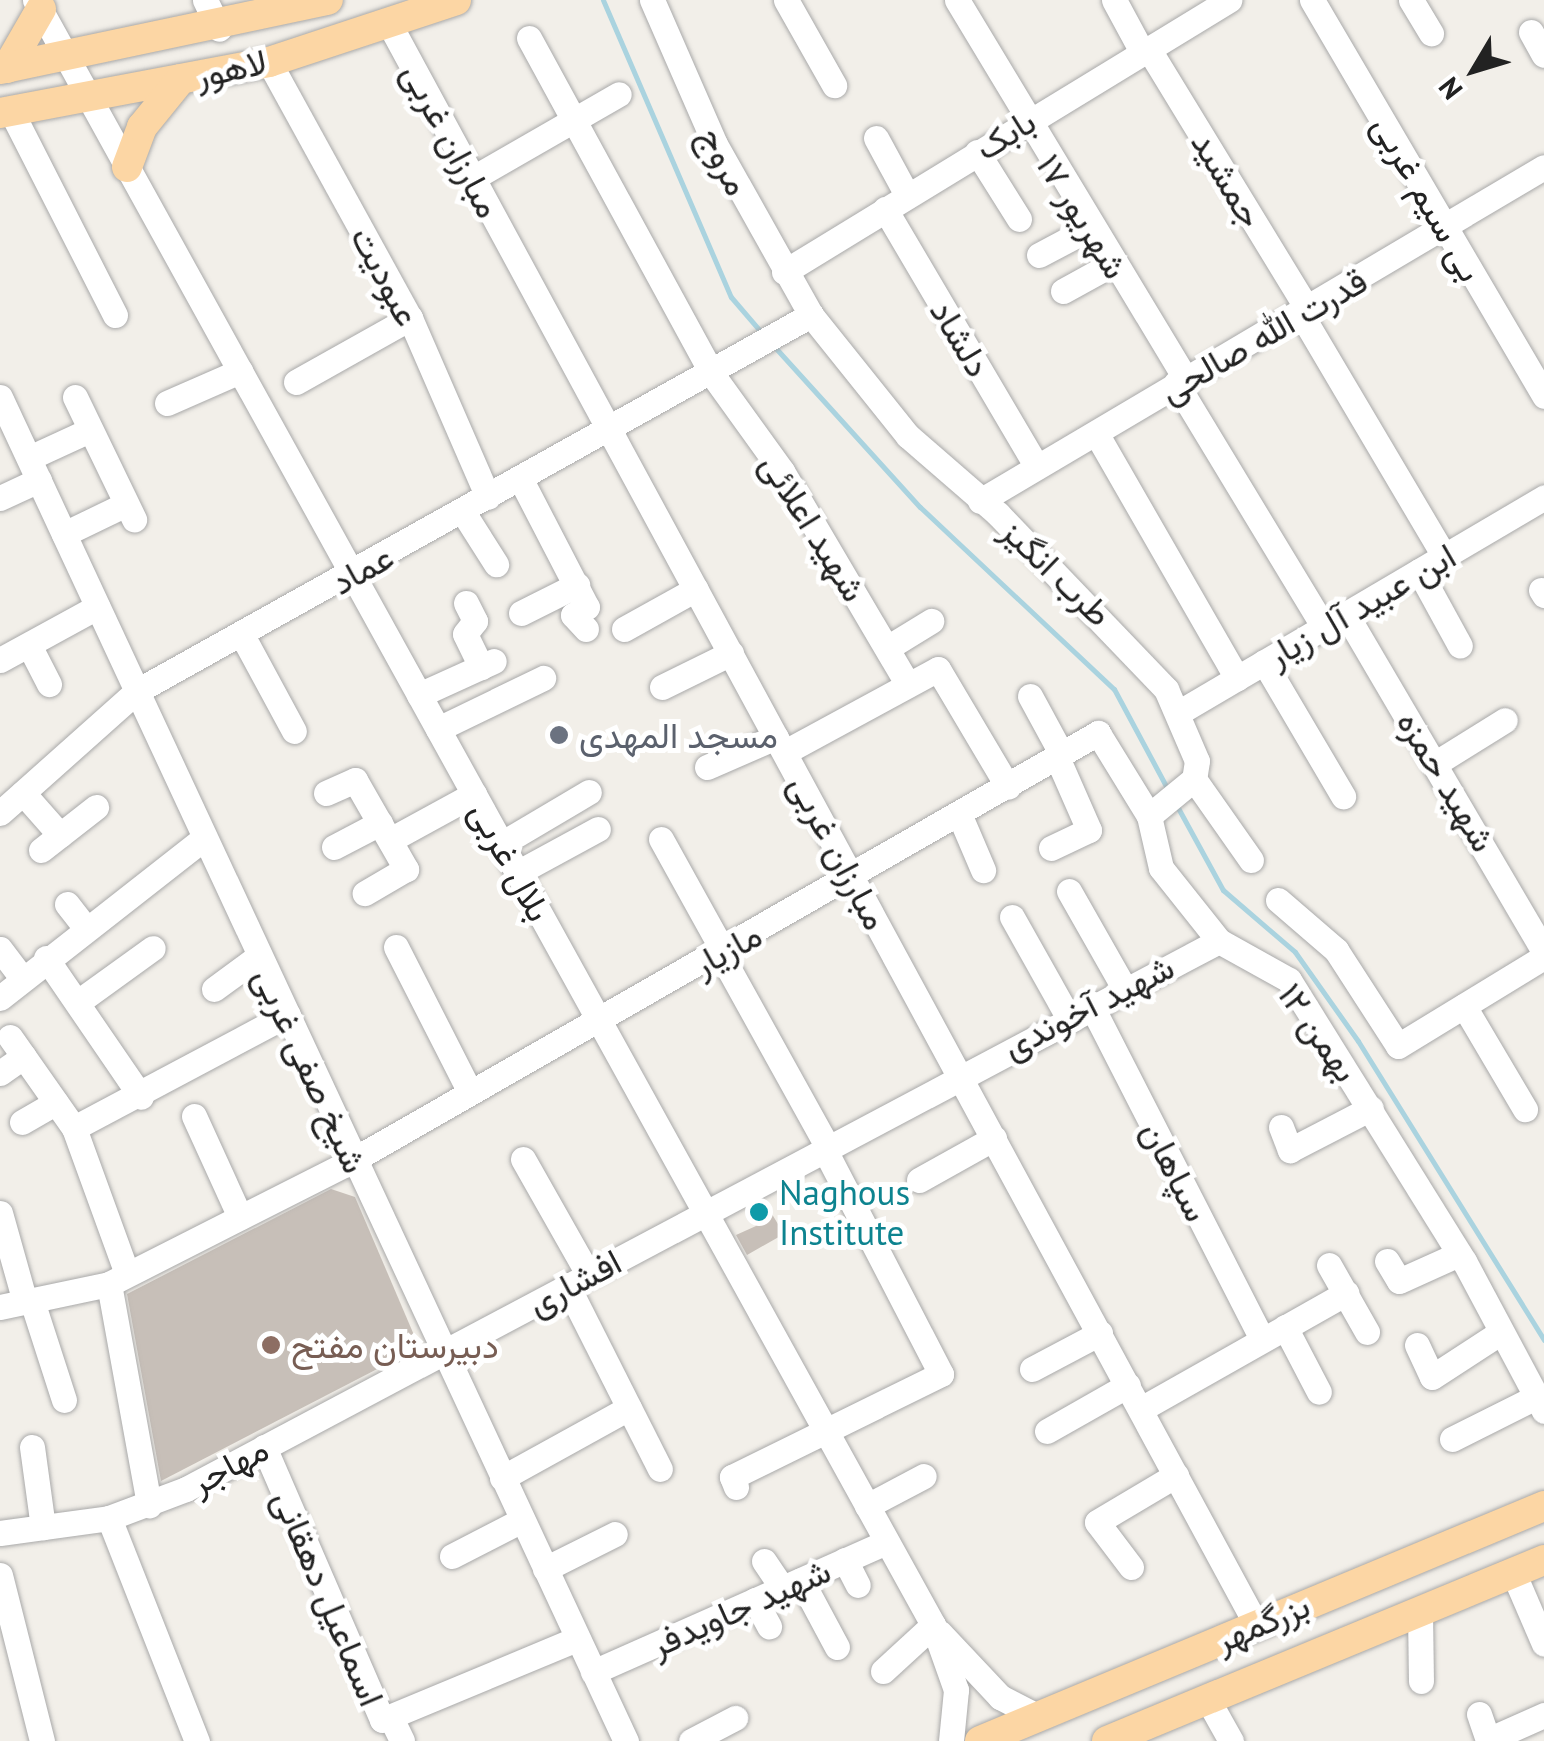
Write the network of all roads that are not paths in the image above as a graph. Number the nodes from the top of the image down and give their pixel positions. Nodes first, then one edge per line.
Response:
1 (204, 0) edge
2 (328, 0) edge
3 (456, 0) edge
4 (652, 0) edge
5 (786, 0) edge
6 (957, 0) edge
7 (1114, 0) edge
8 (1229, 0) edge
9 (1312, 0) edge
10 (1411, 0) edge
11 (38, 5) edge
12 (392, 27) junction
13 (220, 29) junction
14 (1531, 32) dead end
15 (1432, 33) dead end
16 (530, 38) dead end
17 (1145, 50) junction
18 (1544, 55) edge
19 (67, 57) junction
20 (269, 62) junction
21 (4, 68) edge
22 (181, 78) junction
23 (834, 85) dead end
24 (619, 94) dead end
25 (88, 97) junction
26 (5, 112) edge
27 (577, 120) junction
28 (1025, 121) junction
29 (876, 138) dead end
30 (977, 152) junction
31 (127, 167) junction
32 (1544, 167) edge
33 (473, 178) junction
34 (908, 195) junction
35 (885, 209) junction
36 (1019, 219) dead end
37 (1090, 228) junction
38 (1446, 231) junction
39 (1039, 255) dead end
40 (1112, 264) junction
41 (784, 272) junction
42 (1063, 290) dead end
43 (1304, 312) junction
44 (114, 315) dead end
45 (811, 315) junction
46 (410, 318) junction
47 (240, 371) junction
48 (712, 374) junction
49 (1180, 380) junction
50 (296, 382) dead end
51 (1544, 396) edge
52 (0, 397) edge
53 (76, 397) dead end
54 (168, 402) dead end
55 (90, 430) junction
56 (610, 430) junction
57 (1096, 433) junction
58 (1037, 467) junction
59 (34, 469) junction
60 (520, 478) junction
61 (488, 497) junction
62 (1544, 497) edge
63 (0, 498) edge
64 (980, 500) junction
65 (463, 512) junction
66 (64, 534) junction
67 (1444, 556) junction
68 (496, 564) dead end
69 (1419, 571) junction
70 (353, 575) junction
71 (576, 585) junction
72 (696, 589) junction
73 (466, 603) dead end
74 (97, 608) junction
75 (521, 613) dead end
76 (1335, 621) junction
77 (932, 622) dead end
78 (624, 628) dead end
79 (586, 629) dead end
80 (242, 635) junction
81 (29, 646) junction
82 (1460, 646) dead end
83 (888, 648) junction
84 (730, 653) junction
85 (0, 660) edge
86 (1264, 662) junction
87 (543, 678) dead end
88 (1237, 678) junction
89 (49, 684) dead end
90 (908, 685) junction
91 (662, 688) dead end
92 (138, 691) junction
93 (418, 694) junction
94 (1030, 696) dead end
95 (1178, 712) junction
96 (1505, 720) dead end
97 (438, 729) junction
98 (294, 731) dead end
99 (1098, 733) joint
100 (780, 744) junction
101 (1060, 756) junction
102 (1436, 763) junction
103 (707, 767) dead end
104 (1194, 779) junction
105 (1008, 787) junction
106 (24, 792) junction
107 (589, 792) dead end
108 (326, 793) dead end
109 (474, 794) junction
110 (1343, 796) dead end
111 (96, 807) dead end
112 (1, 811) edge
113 (960, 816) junction
114 (1149, 816) junction
115 (598, 829) dead end
116 (385, 832) junction
117 (203, 839) junction
118 (660, 839) dead end
119 (501, 844) junction
120 (334, 847) dead end
121 (1050, 848) dead end
122 (1251, 860) dead end
123 (983, 870) dead end
124 (517, 873) junction
125 (854, 880) junction
126 (1069, 892) dead end
127 (366, 893) dead end
128 (1278, 900) dead end
129 (67, 904) dead end
130 (1012, 917) dead end
131 (85, 927) junction
132 (1220, 941) junction
133 (396, 947) dead end
134 (0, 948) edge
135 (153, 948) dead end
136 (722, 952) junction
137 (1544, 954) edge
138 (259, 956) junction
139 (46, 958) junction
140 (23, 979) junction
141 (1122, 986) junction
142 (214, 989) dead end
143 (0, 998) edge
144 (78, 1002) junction
145 (1464, 1006) junction
146 (1079, 1009) junction
147 (288, 1014) junction
148 (598, 1019) junction
149 (0, 1072) edge
150 (958, 1072) junction
151 (470, 1092) junction
152 (141, 1097) junction
153 (56, 1102) junction
154 (1371, 1108) junction
155 (1526, 1109) dead end
156 (22, 1122) dead end
157 (1281, 1127) dead end
158 (74, 1128) junction
159 (193, 1133) dead end
160 (994, 1138) junction
161 (826, 1147) junction
162 (523, 1158) dead end
163 (353, 1160) junction
164 (918, 1180) dead end
165 (705, 1212) junction
166 (0, 1213) edge
167 (240, 1217) junction
168 (1459, 1254) junction
169 (1387, 1261) dead end
170 (1328, 1265) dead end
171 (118, 1279) junction
172 (577, 1280) junction
173 (1346, 1293) junction
174 (19, 1303) edge
175 (1285, 1326) junction
176 (1367, 1332) dead end
177 (1501, 1332) junction
178 (1100, 1333) junction
179 (1262, 1339) junction
180 (1418, 1345) dead end
181 (444, 1353) junction
182 (1032, 1370) dead end
183 (1128, 1385) junction
184 (1319, 1392) dead end
185 (64, 1400) dead end
186 (1540, 1404) edge
187 (629, 1408) junction
188 (1141, 1408) junction
189 (1046, 1431) dead end
190 (828, 1435) junction
191 (1452, 1439) dead end
192 (32, 1447) dead end
193 (264, 1447) junction
194 (660, 1469) dead end
195 (1176, 1475) junction
196 (924, 1476) dead end
197 (502, 1478) junction
198 (736, 1487) dead end
199 (148, 1505) junction
200 (867, 1506) junction
201 (1544, 1506) edge
202 (109, 1518) junction
203 (522, 1520) junction
204 (44, 1527) junction
205 (0, 1533) edge
206 (615, 1534) dead end
207 (886, 1542) junction
208 (1544, 1550) edge
209 (452, 1556) dead end
210 (845, 1560) junction
211 (1544, 1560) edge
212 (764, 1561) dead end
213 (1131, 1568) dead end
214 (545, 1569) junction
215 (1514, 1572) junction
216 (0, 1575) edge
217 (792, 1584) junction
218 (858, 1585) dead end
219 (755, 1600) junction
220 (1420, 1612) junction
221 (1256, 1624) junction
222 (769, 1626) dead end
223 (933, 1626) junction
224 (578, 1639) junction
225 (1544, 1644) edge
226 (837, 1647) dead end
227 (883, 1671) dead end
228 (593, 1672) junction
229 (1421, 1680) dead end
230 (1208, 1700) junction
231 (1479, 1714) dead end
232 (1544, 1715) edge
233 (735, 1718) dead end
234 (1039, 1718) junction
235 (397, 1730) edge
236 (42, 1741) edge
237 (197, 1741) edge
238 (626, 1741) edge
239 (691, 1741) edge
240 (951, 1741) edge
241 (980, 1741) edge
242 (1084, 1741) edge
243 (1107, 1741) edge
244 (1232, 1741) edge

1 - 13 street
2 - 13 main road, لاهور
3 - 12 main road, لاهور
4 - 41 street, مروج
5 - 23 street
6 - 28 street, ۱۷ شهریور
7 - 17 street, جمشید
8 - 17 street, بابک
9 - 38 street, بی سیم غربی
10 - 15 street
11 - 19 street, بلال غربی
11 - 21 main road
12 - 20 main road, لاهور
12 - 33 street, مبارزان غربی
13 - 19 main road, لاهور
14 - 18 street
16 - 27 street, شهید اعلائی
17 - 28 street, بابک
17 - 43 street, جمشید
19 - 21 main road, لاهور
19 - 25 street, بلال غربی
20 - 22 main road, لاهور
20 - 46 street, عبودیت
22 - 25 main road, لاهور
22 - 31 main road
24 - 27 street
25 - 26 main road, لاهور
25 - 31 street, بلال غربی
26 - 44 street
27 - 33 street
27 - 48 street, شهید اعلائی
28 - 30 street, بابک
28 - 37 street, ۱۷ شهریور
29 - 34 street
30 - 34 street, بابک
30 - 36 street
31 - 47 street, بلال غربی
32 - 38 street, قدرت الله صالحی
33 - 56 street, مبارزان غربی
34 - 35 street, بابک
35 - 41 street, بابک
35 - 58 street, دلشاد
37 - 39 street
37 - 40 street, ۱۷ شهریور
38 - 43 street, قدرت الله صالحی
38 - 51 street, بی سیم غربی
40 - 42 street
40 - 49 street, ۱۷ شهریور
41 - 45 street, مروج
43 - 49 street, قدرت الله صالحی
43 - 67 street, جمشید
45 - 48 street, عماد
45 - 64 street, طرب انگیز
46 - 50 street
46 - 61 street, عبودیت
47 - 54 street
47 - 70 street, بلال غربی
48 - 56 street, عماد
48 - 83 street, شهید اعلائی
49 - 57 street, قدرت الله صالحی
49 - 76 street, ۱۷ شهریور
52 - 59 street, شیخ صفی غربی
53 - 55 street
55 - 59 street
55 - 66 street
56 - 60 street, عماد
56 - 72 street, مبارزان غربی
57 - 58 street, قدرت الله صالحی
57 - 88 street
58 - 64 street, قدرت الله صالحی
59 - 63 street
59 - 66 street, شیخ صفی غربی
60 - 61 street, عماد
60 - 71 street
61 - 65 street, عماد
62 - 67 street, ابن عبید آل زیار
64 - 95 street, طرب انگیز
65 - 68 street
65 - 70 street, عماد
66 - 74 street, شیخ صفی غربی
67 - 69 street, ابن عبید آل زیار
69 - 76 street, ابن عبید آل زیار
69 - 82 street
70 - 80 street, عماد
70 - 93 street, بلال غربی
71 - 75 street
71 - 79 street
72 - 78 street
72 - 84 street, مبارزان غربی
73 - 93 street
74 - 81 street
74 - 92 street, شیخ صفی غربی
76 - 86 street, ابن عبید آل زیار
76 - 102 street, شهید حمزه
77 - 83 street
80 - 92 street, عماد
80 - 98 street
81 - 85 street
81 - 89 street
83 - 90 street, شهید اعلائی
84 - 91 street
84 - 100 street, مبارزان غربی
86 - 88 street, ابن عبید آل زیار
86 - 110 street
87 - 97 street
88 - 95 street, ابن عبید آل زیار
90 - 100 street
90 - 105 street
92 - 106 street, عماد
92 - 117 street, شیخ صفی غربی
93 - 97 street, بلال غربی
94 - 101 street
95 - 104 street, طرب انگیز
96 - 102 street
97 - 109 street, بلال غربی
99 - 101 street, مازیار
99 - 114 street, ۱۲ بهمن
100 - 103 street
100 - 125 street, مبارزان غربی
101 - 105 street, مازیار
101 - 121 street
102 - 137 street, شهید حمزه
104 - 114 street
104 - 122 street, طرب انگیز
105 - 113 street, مازیار
106 - 111 street
106 - 112 street, عماد
107 - 119 street
108 - 116 street
109 - 116 street
109 - 119 street, بلال غربی
113 - 123 street
113 - 125 street, مازیار
114 - 132 street, ۱۲ بهمن
115 - 124 street
116 - 120 street
116 - 127 street
117 - 131 street
117 - 138 street, شیخ صفی غربی
118 - 136 street
119 - 124 street, بلال غربی
124 - 148 street, بلال غربی
125 - 136 street, مازیار
125 - 150 street, مبارزان غربی
126 - 141 street
128 - 145 street
129 - 131 street
130 - 146 street, سپاهان
131 - 139 street
132 - 141 street, شهید آخوندی
132 - 154 street, ۱۲ بهمن
133 - 151 street
134 - 140 street
135 - 144 street
136 - 148 street, مازیار
136 - 161 street
137 - 145 street
138 - 142 street
138 - 147 street, شیخ صفی غربی
139 - 140 street
139 - 144 street
140 - 143 street
141 - 146 street, شهید آخوندی
144 - 152 street
145 - 155 street
146 - 150 street, شهید آخوندی
146 - 179 street, سپاهان
147 - 152 street
147 - 163 street, شیخ صفی غربی
148 - 151 street, مازیار
148 - 165 street, بلال غربی
149 - 153 street
150 - 160 street, مبارزان غربی
150 - 161 street, شهید آخوندی
151 - 163 street, مازیار
152 - 158 street
153 - 156 street
153 - 158 street
154 - 157 street
154 - 168 street, ۱۲ بهمن
158 - 171 street
159 - 167 street
160 - 164 street
160 - 178 street, مبارزان غربی
161 - 165 street, افشاری
161 - 190 street
162 - 172 street
163 - 167 street, مازیار
163 - 181 street, شیخ صفی غربی
165 - 172 street, افشاری
165 - 190 street, بلال غربی
166 - 174 street
167 - 171 street, مازیار
168 - 169 street
168 - 177 street, ۱۲ بهمن
170 - 173 street
171 - 174 street, مازیار
171 - 199 street
172 - 181 street, افشاری
172 - 187 street
173 - 175 street
173 - 176 street
174 - 185 street
175 - 179 street
175 - 184 street
177 - 180 street
177 - 186 street, ۱۲ بهمن
178 - 182 street
178 - 183 street, مبارزان غربی
179 - 188 street
181 - 193 street, مهاجر
181 - 197 street, شیخ صفی غربی
183 - 188 street, مبارزان غربی
183 - 189 street
186 - 191 street
187 - 194 street
187 - 197 street
188 - 195 street, مبارزان غربی
190 - 198 street
190 - 200 street, بلال غربی
192 - 204 street
193 - 199 street, مهاجر
193 - 235 street, اسماعیل دهقانی
195 - 213 street
195 - 221 street, مبارزان غربی
196 - 200 street
197 - 203 street, شیخ صفی غربی
199 - 202 street, مهاجر
200 - 207 street, بلال غربی
201 - 221 main road, بزرگمهر
202 - 204 street, مهاجر
202 - 237 street
203 - 209 street
203 - 214 street, شیخ صفی غربی
204 - 205 street, مهاجر
206 - 214 street
207 - 210 street, شهید جاویدفر
207 - 223 street, بلال غربی
208 - 242 street
210 - 217 street, شهید جاویدفر
210 - 218 street
211 - 215 main road, بزرگمهر
212 - 217 street
214 - 224 street, شیخ صفی غربی
215 - 220 main road, بزرگمهر
215 - 225 street
216 - 236 street
217 - 219 street, شهید جاویدفر
217 - 226 street
219 - 222 street
219 - 228 street, شهید جاویدفر
220 - 229 street
220 - 230 main road, بزرگمهر
221 - 234 main road, بزرگمهر
223 - 227 street
223 - 234 street
223 - 240 street
224 - 228 street, شیخ صفی غربی
224 - 235 street, اسماعیل دهقانی
228 - 238 street, شیخ صفی غربی
230 - 243 main road, بزرگمهر
230 - 244 street
231 - 232 street
233 - 239 street
234 - 241 main road, بزرگمهر

